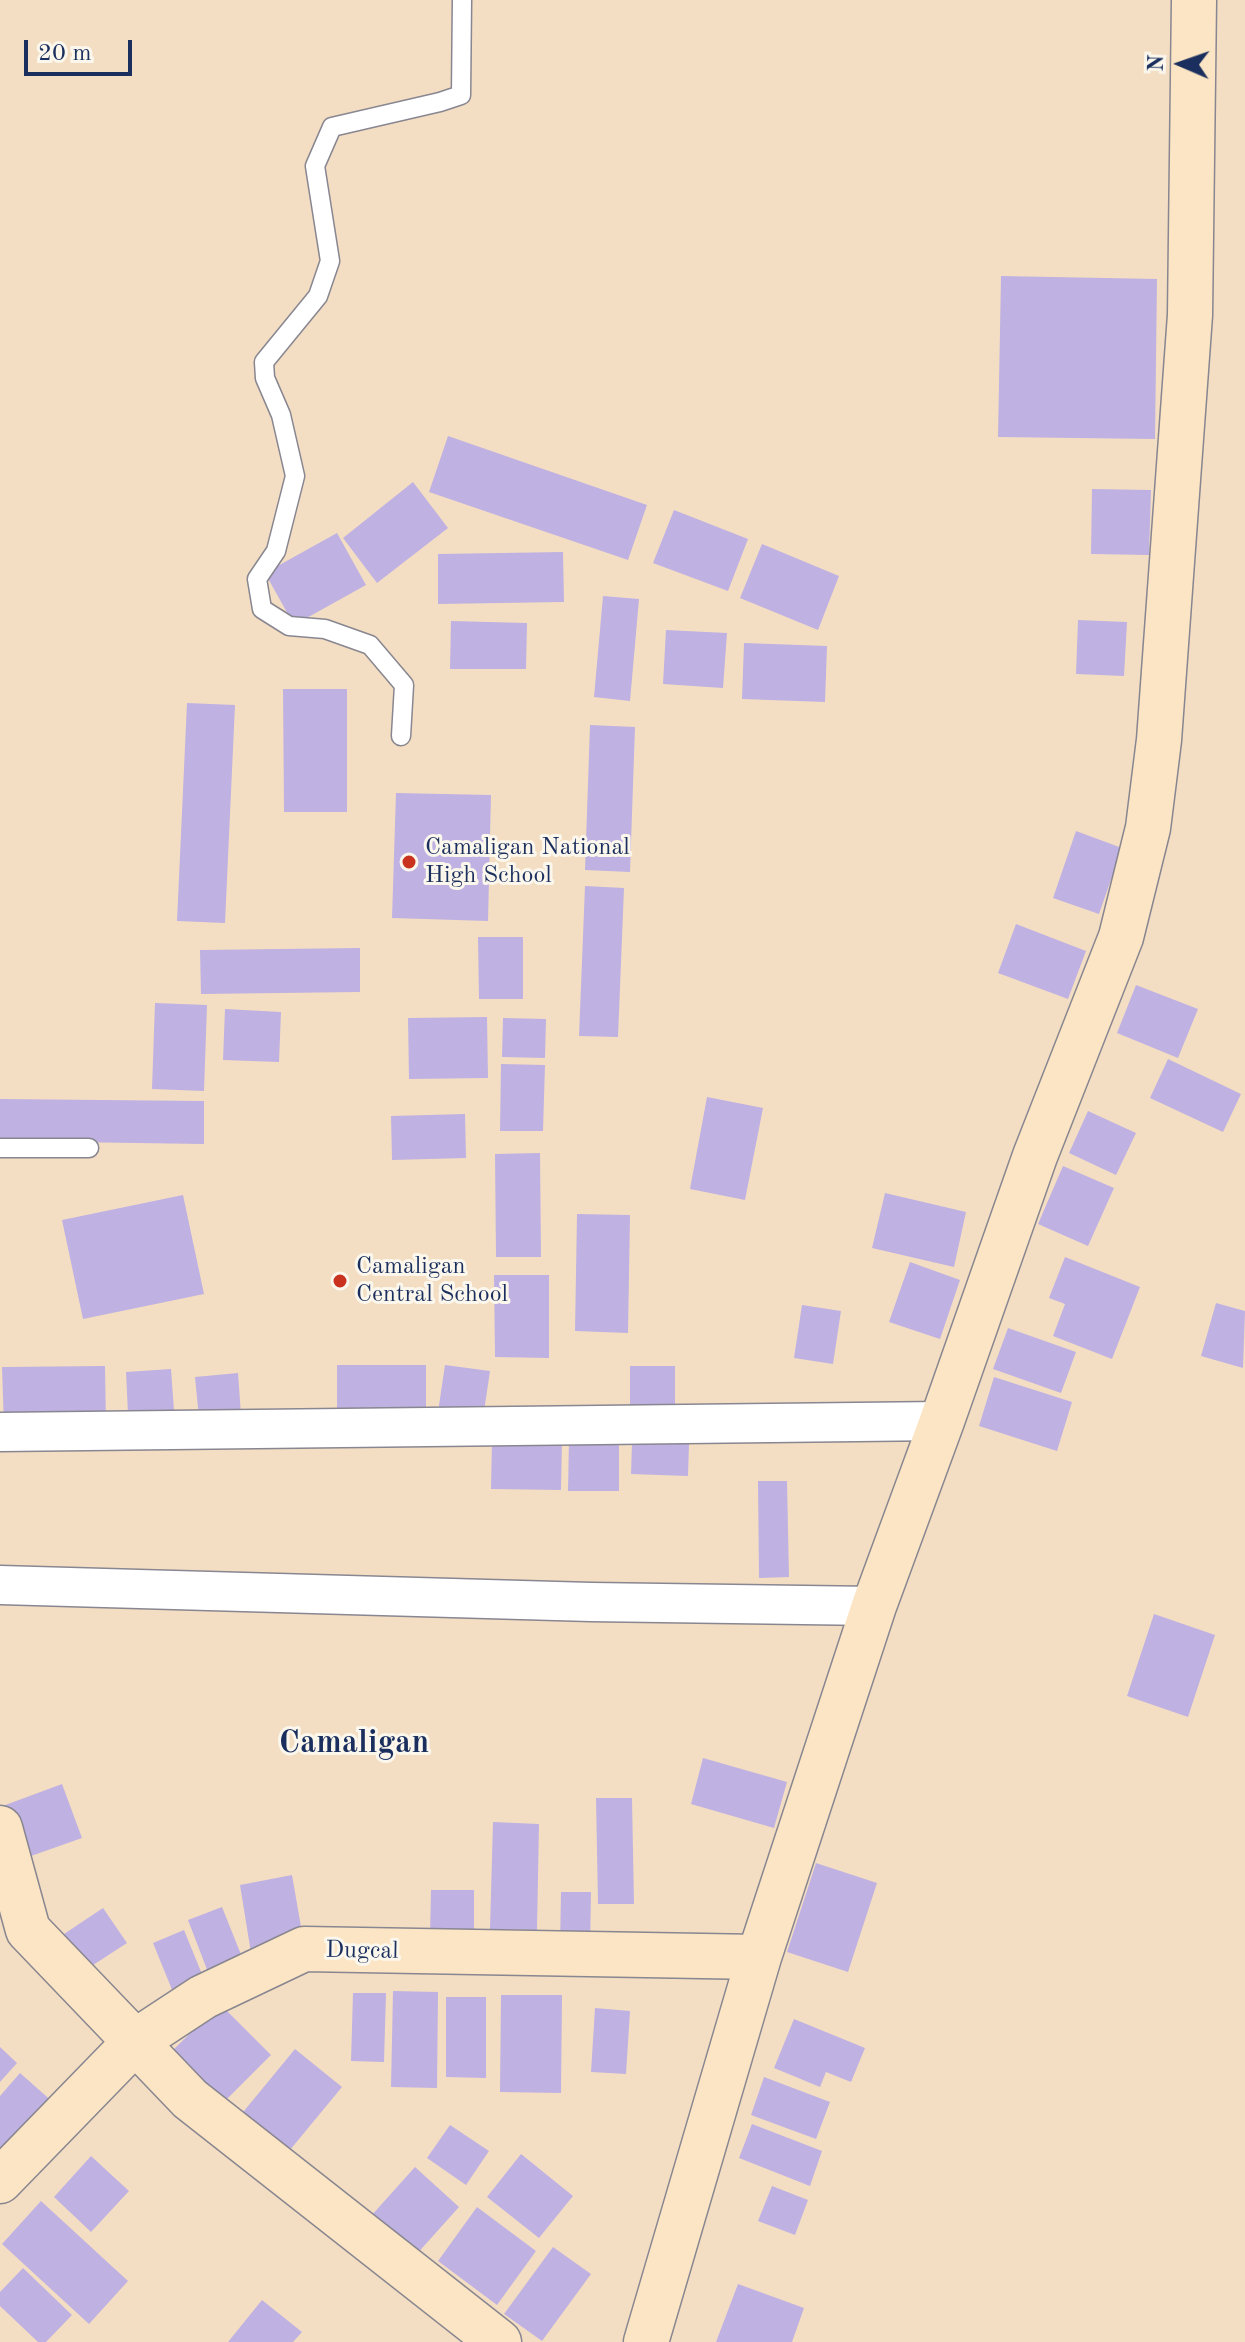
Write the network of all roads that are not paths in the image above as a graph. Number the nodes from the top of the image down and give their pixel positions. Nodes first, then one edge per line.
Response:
1 (462, 0) edge
2 (1194, 0) edge
3 (401, 736) dead end
4 (0, 1148) edge
5 (89, 1148) dead end
6 (942, 1421) junction
7 (0, 1432) edge
8 (0, 1585) edge
9 (874, 1606) junction
10 (0, 1828) edge
11 (759, 1957) junction
12 (136, 2041) junction
13 (0, 2181) edge
14 (499, 2342) edge
15 (646, 2342) edge

1 - 3 lane
2 - 6 street
4 - 5 lane
6 - 7 street
6 - 9 street
8 - 9 street
9 - 11 street
10 - 12 street
11 - 12 street, Dugcal
11 - 15 street
12 - 13 street, Dugcal
12 - 14 street

